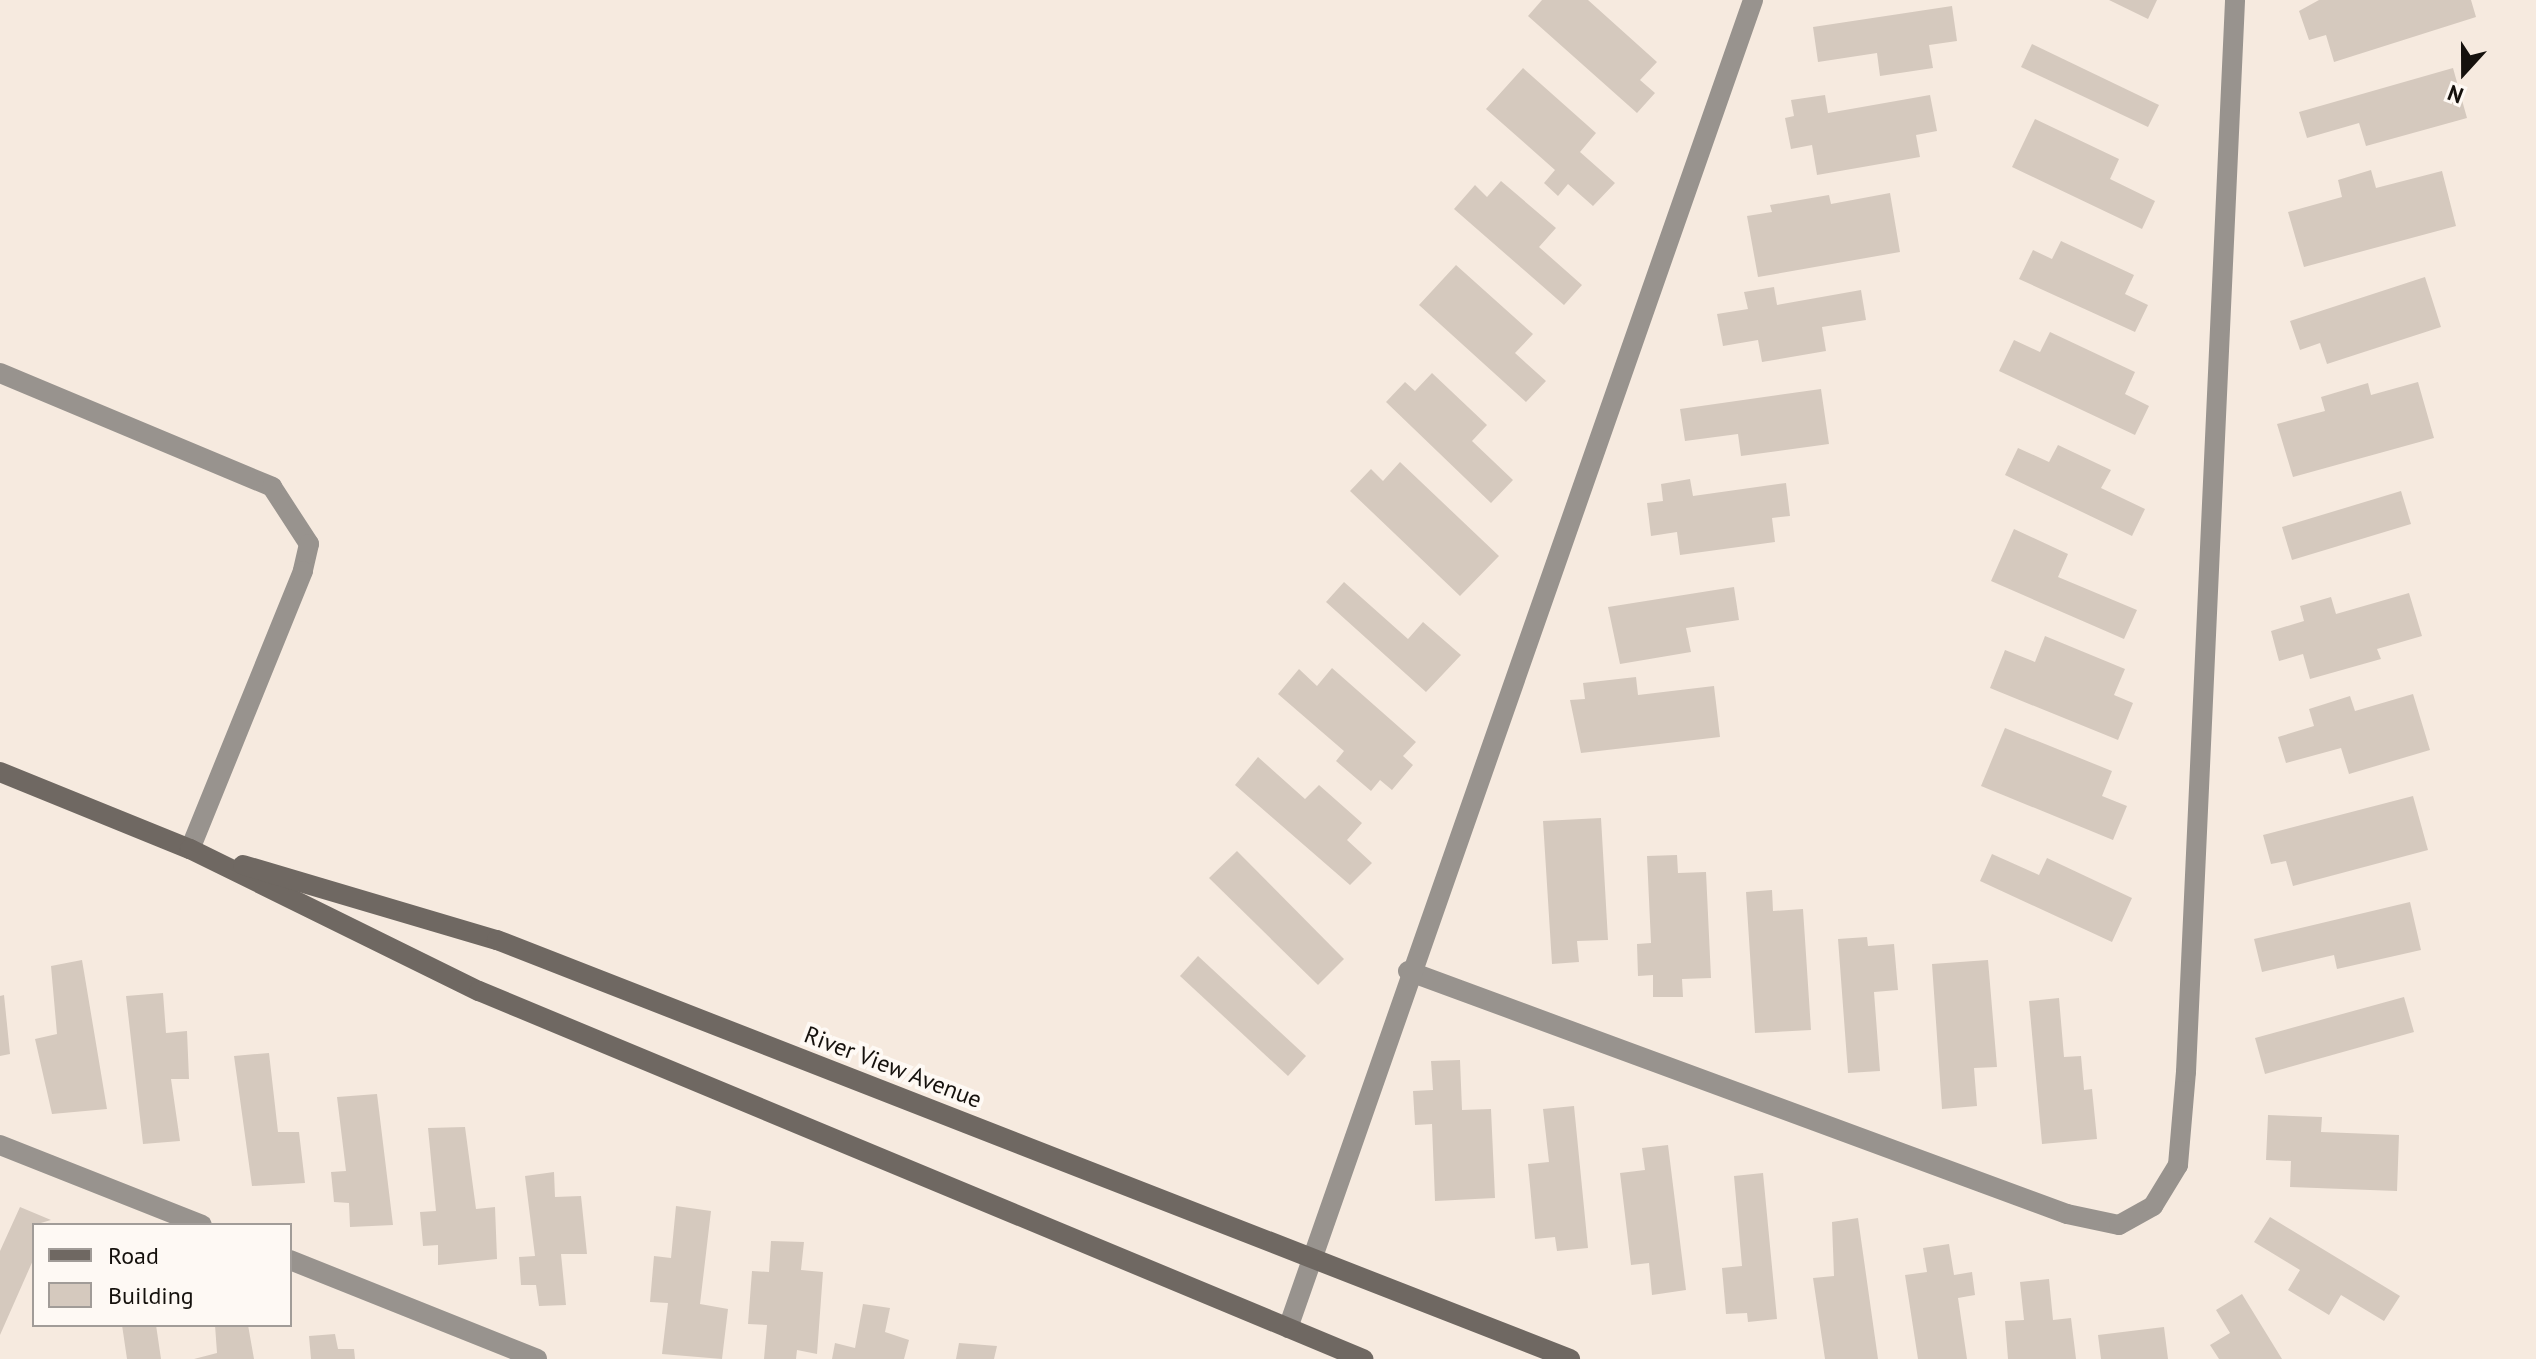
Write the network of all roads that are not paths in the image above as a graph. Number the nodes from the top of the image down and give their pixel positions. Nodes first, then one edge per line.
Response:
1 (1753, 0) edge
2 (2235, 0) edge
3 (0, 373) edge
4 (0, 772) edge
5 (190, 849) junction
6 (1408, 971) junction
7 (0, 1145) edge
8 (197, 1223) edge
9 (1308, 1257) junction
10 (292, 1261) edge
11 (1288, 1328) junction
12 (537, 1359) edge
13 (1363, 1359) edge
14 (1570, 1359) edge

1 - 6 lane
2 - 6 lane
3 - 5 lane
4 - 5 main road, River View Avenue
5 - 9 main road, River View Avenue
5 - 11 main road, River View Avenue
6 - 9 lane
7 - 8 lane
9 - 11 lane
9 - 14 main road, River View Avenue
10 - 12 lane
11 - 13 main road, River View Avenue

